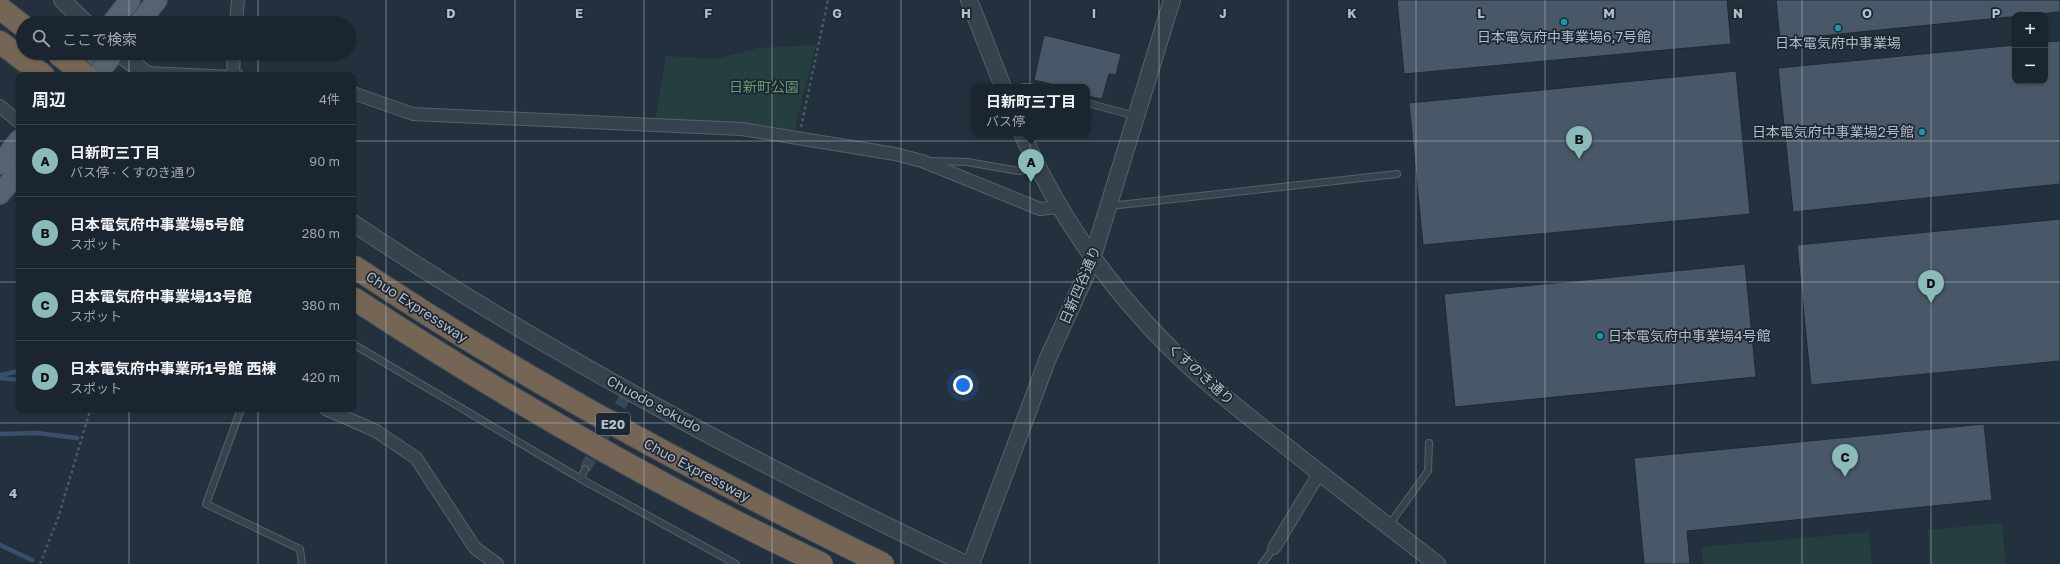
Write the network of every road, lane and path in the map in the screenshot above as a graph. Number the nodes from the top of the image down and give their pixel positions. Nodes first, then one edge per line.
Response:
1 (62, 0) edge
2 (130, 0) edge
3 (157, 0) edge
4 (238, 0) edge
5 (828, 0) edge
6 (969, 0) edge
7 (1172, 0) edge
8 (0, 8) edge
9 (79, 16) edge
10 (117, 16) edge
11 (144, 16) edge
12 (237, 16) edge
13 (16, 21) edge
14 (0, 42) edge
15 (16, 55) edge
16 (23, 60) edge
17 (66, 60) edge
18 (83, 60) edge
19 (109, 60) edge
20 (127, 60) edge
21 (234, 60) edge
22 (38, 72) edge
23 (73, 72) edge
24 (80, 72) edge
25 (99, 72) edge
26 (144, 72) edge
27 (234, 72) edge
28 (1002, 84) edge
29 (356, 94) edge
30 (1090, 104) edge
31 (0, 106) edge
32 (1137, 116) junction
33 (16, 119) edge
34 (1023, 136) edge
35 (798, 139) junction
36 (16, 144) edge
37 (922, 161) junction
38 (0, 164) edge
39 (1037, 168) junction
40 (1397, 174) dead end
41 (16, 175) edge
42 (0, 194) edge
43 (1110, 206) junction
44 (1058, 207) junction
45 (356, 225) edge
46 (1093, 256) junction
47 (356, 268) edge
48 (356, 300) edge
49 (356, 346) edge
50 (91, 412) edge
51 (240, 412) edge
52 (333, 412) edge
53 (1429, 443) dead end
54 (585, 470) tunnel mouth
55 (1320, 472) junction
56 (581, 480) junction
57 (1388, 526) junction
58 (1274, 548) joint
59 (40, 564) edge
60 (302, 564) edge
61 (497, 564) edge
62 (736, 564) edge
63 (822, 564) edge
64 (883, 564) edge
65 (966, 564) edge
66 (971, 564) edge
67 (1262, 564) edge
68 (1437, 564) edge

1 - 9 street
2 - 10 main road
3 - 11 main road
4 - 12 street
5 - 35 path
6 - 28 street
7 - 32 street, 日新四谷通り
8 - 13 highway
14 - 15 highway
16 - 22 highway
17 - 24 highway, bridge
18 - 23 main road
19 - 25 main road
20 - 26 street
21 - 27 street
29 - 35 street
30 - 32 lane
31 - 33 street
32 - 43 street, 日新四谷通り
34 - 39 street, くすのき通り
35 - 37 street
36 - 38 main road
37 - 39 lane
37 - 44 street
39 - 44 street, くすのき通り
40 - 43 lane
41 - 42 main road
43 - 46 street, 日新四谷通り
44 - 46 street, くすのき通り
45 - 65 street, Chuodo sokudo
46 - 55 street, くすのき通り
46 - 66 street, 日新四谷通り
47 - 64 highway, Chuo Expressway / E20, bridge
48 - 63 highway, Chuo Expressway / E20, bridge
49 - 56 lane
50 - 59 path
51 - 60 lane
52 - 61 street
53 - 57 lane
54 - 56 lane
55 - 57 street, くすのき通り
55 - 58 street
56 - 62 lane
57 - 68 street, くすのき通り
58 - 67 lane

